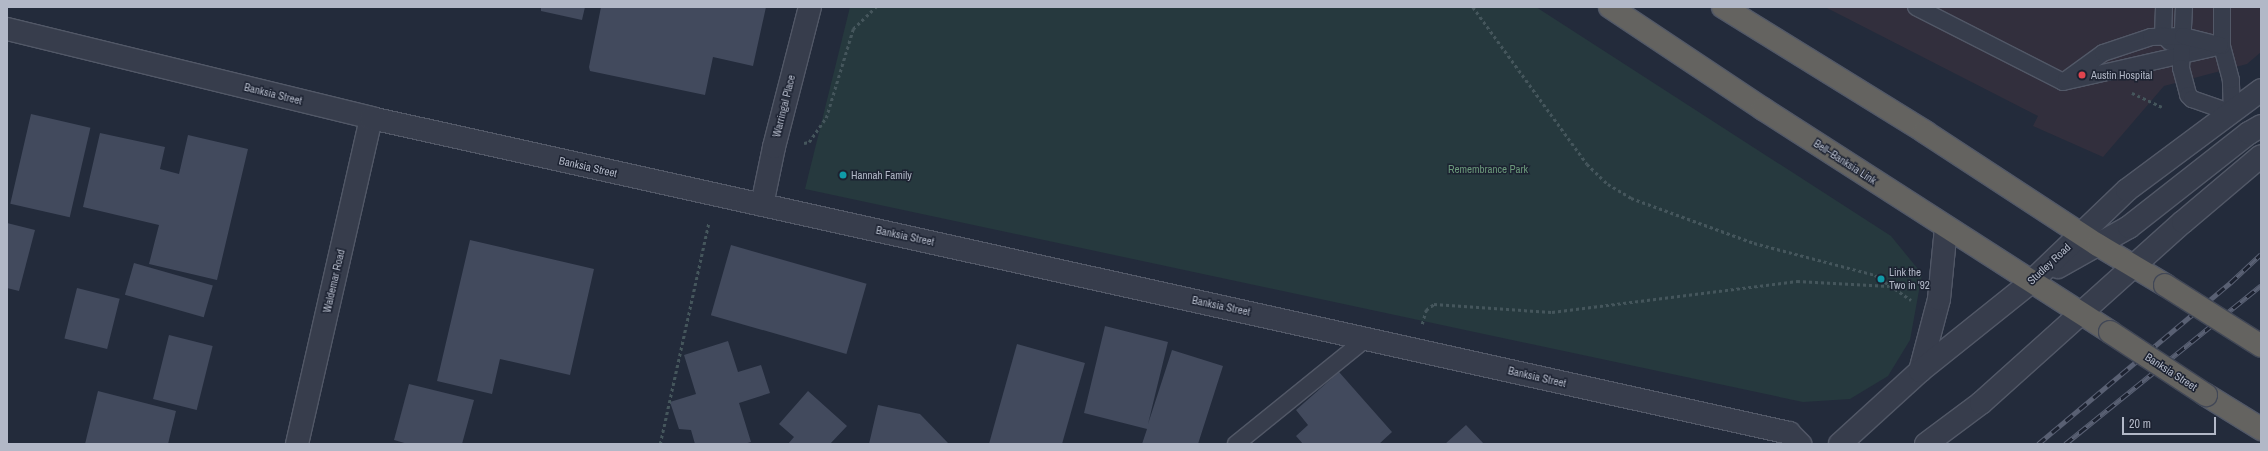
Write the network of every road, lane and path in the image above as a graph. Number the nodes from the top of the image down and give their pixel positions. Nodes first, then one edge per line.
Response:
1 (810, 7) edge
2 (876, 7) edge
3 (1473, 7) edge
4 (1610, 7) edge
5 (1723, 7) edge
6 (1916, 7) edge
7 (2164, 7) edge
8 (2184, 7) edge
9 (2222, 7) edge
10 (7, 29) edge
11 (2163, 35) junction
12 (2183, 36) junction
13 (2222, 46) junction
14 (2182, 55) junction
15 (2063, 82) junction
16 (2261, 90) edge
17 (2232, 113) junction
18 (370, 118) junction
19 (2257, 135) edge
20 (774, 147) junction
21 (2261, 156) edge
22 (715, 195) junction
23 (762, 205) junction
24 (1946, 228) junction
25 (2090, 240) junction
26 (2133, 268) junction
27 (2031, 282) junction
28 (1890, 286) junction
29 (1938, 299) junction
30 (2081, 314) junction
31 (1367, 338) junction
32 (2261, 346) edge
33 (1415, 349) junction
34 (1920, 371) junction
35 (2261, 429) edge
36 (297, 444) edge
37 (660, 444) edge
38 (1236, 444) edge
39 (1800, 444) edge
40 (1840, 444) edge
41 (1926, 444) edge

1 - 20 street, Warringal Place
2 - 20 path
3 - 28 path
4 - 24 highway, Bell–Banksia Link
5 - 25 highway
6 - 15 lane
7 - 11 lane
8 - 12 lane
9 - 13 lane
10 - 18 street, Banksia Street
11 - 12 lane
11 - 14 lane
11 - 15 lane
12 - 13 lane
12 - 14 lane
13 - 14 lane
13 - 17 lane
14 - 15 lane
14 - 17 lane
16 - 17 street, Studley Road
17 - 19 street
17 - 25 street, Studley Road
18 - 22 street, Banksia Street
18 - 36 street, Waldemar Road
19 - 25 street
20 - 23 street, Warringal Place
21 - 26 street
22 - 23 street, Banksia Street
22 - 37 path
23 - 31 street, Banksia Street
24 - 27 highway, Bell–Banksia Link
24 - 29 street
25 - 26 highway
25 - 27 street, Studley Road
26 - 30 street
26 - 32 highway, bridge
27 - 30 highway, Bell–Banksia Link
27 - 34 street, Studley Road
28 - 29 path
28 - 33 path
29 - 34 street
30 - 35 highway, Banksia Street, bridge
30 - 41 street
31 - 33 street, Banksia Street
31 - 38 lane
33 - 39 street, Banksia Street
34 - 40 street, Studley Road

